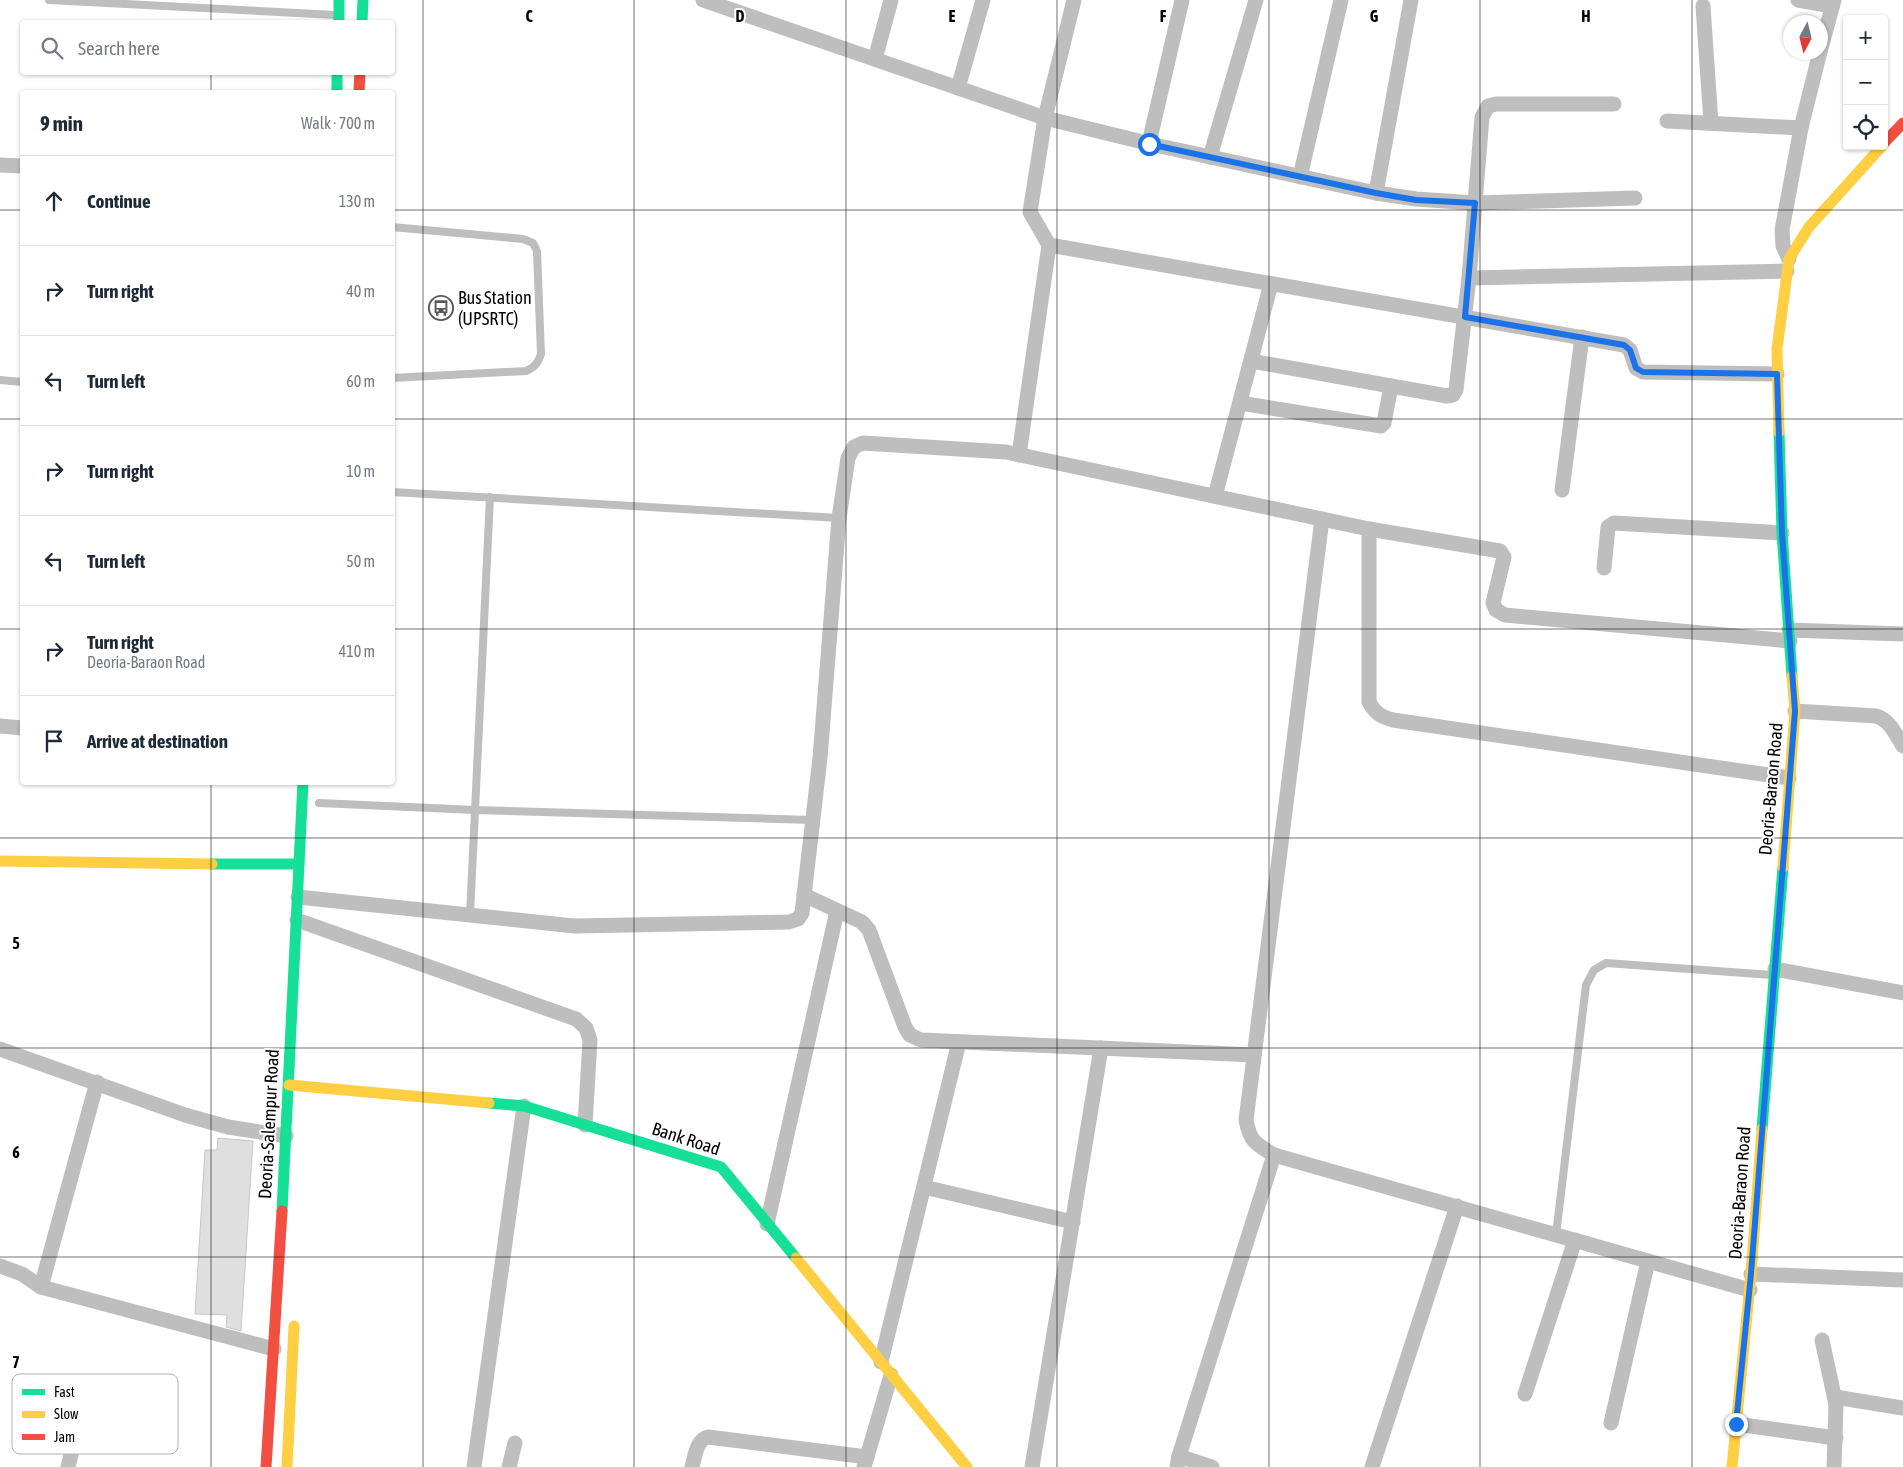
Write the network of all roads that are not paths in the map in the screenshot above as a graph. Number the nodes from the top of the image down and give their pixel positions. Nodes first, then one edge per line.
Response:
1 (49, 0) edge
2 (339, 0) edge
3 (363, 0) edge
4 (703, 0) edge
5 (891, 0) edge
6 (984, 0) edge
7 (1074, 0) edge
8 (1182, 0) edge
9 (1256, 0) edge
10 (1341, 0) edge
11 (1411, 0) edge
12 (1798, 0) edge
13 (1833, 3) edge
14 (1703, 6) dead end
15 (339, 19) edge
16 (362, 20) edge
17 (1828, 22) edge
18 (875, 59) junction
19 (1818, 60) edge
20 (337, 75) edge
21 (360, 75) edge
22 (958, 88) junction
23 (336, 90) edge
24 (359, 90) edge
25 (1614, 104) dead end
26 (1045, 118) junction
27 (1667, 122) dead end
28 (1903, 122) edge
29 (1712, 123) junction
30 (1801, 128) junction
31 (1888, 139) edge
32 (1149, 144) junction
33 (1878, 150) edge
34 (1210, 157) junction
35 (0, 165) edge
36 (20, 166) edge
37 (1300, 176) junction
38 (1376, 193) junction
39 (1635, 198) dead end
40 (1475, 203) junction
41 (395, 227) edge
42 (1049, 245) junction
43 (1788, 265) junction
44 (1469, 278) junction
45 (1271, 284) junction
46 (1465, 317) junction
47 (1582, 337) junction
48 (1251, 361) junction
49 (1777, 374) junction
50 (395, 378) edge
51 (0, 380) edge
52 (20, 382) edge
53 (1392, 386) junction
54 (1240, 403) junction
55 (1020, 455) junction
56 (1562, 490) dead end
57 (395, 492) edge
58 (1215, 496) junction
59 (490, 497) junction
60 (839, 518) junction
61 (1322, 519) junction
62 (1369, 529) junction
63 (1782, 533) junction
64 (1604, 568) dead end
65 (1903, 634) edge
66 (1789, 635) junction
67 (1795, 711) junction
68 (0, 726) edge
69 (20, 728) edge
70 (1903, 746) edge
71 (1789, 778) junction
72 (303, 785) edge
73 (320, 789) dead end
74 (319, 807) joint
75 (475, 810) junction
76 (812, 820) junction
77 (0, 861) edge
78 (299, 864) junction
79 (804, 896) junction
80 (298, 897) junction
81 (837, 911) junction
82 (314, 913) junction
83 (470, 915) junction
84 (297, 920) junction
85 (1774, 972) junction
86 (1903, 993) edge
87 (959, 1042) junction
88 (1101, 1048) junction
89 (0, 1049) edge
90 (1254, 1055) junction
91 (97, 1082) junction
92 (289, 1085) junction
93 (524, 1106) junction
94 (585, 1125) junction
95 (286, 1136) junction
96 (1274, 1155) junction
97 (924, 1187) junction
98 (1456, 1206) junction
99 (1072, 1222) junction
100 (767, 1224) junction
101 (1556, 1234) junction
102 (1575, 1240) junction
103 (1648, 1261) junction
104 (0, 1266) edge
105 (1903, 1280) edge
106 (1750, 1282) junction
107 (40, 1287) junction
108 (295, 1315) dead end
109 (1822, 1340) dead end
110 (274, 1348) junction
111 (881, 1362) junction
112 (891, 1375) junction
113 (1525, 1394) dead end
114 (1835, 1397) junction
115 (1903, 1408) edge
116 (1612, 1423) dead end
117 (1736, 1424) junction
118 (1836, 1438) junction
119 (515, 1443) dead end
120 (71, 1454) edge
121 (1178, 1461) edge
122 (866, 1462) edge
123 (68, 1467) edge
124 (266, 1467) edge
125 (287, 1467) edge
126 (474, 1467) edge
127 (509, 1467) edge
128 (692, 1467) edge
129 (967, 1467) edge
130 (1032, 1467) edge
131 (1212, 1467) edge
132 (1372, 1467) edge
133 (1732, 1467) edge
134 (1834, 1467) edge

1 - 15 lane
2 - 15 main road
3 - 16 main road
4 - 18 street
5 - 18 street
6 - 22 street
7 - 26 street
8 - 32 street
9 - 34 street
10 - 37 street
11 - 38 street
12 - 13 street
13 - 17 street
14 - 29 street
18 - 22 street
19 - 30 street
20 - 23 main road
21 - 24 main road
22 - 26 street
25 - 40 street
26 - 32 street
26 - 42 street
27 - 29 street
28 - 31 main road, Deoria-Baraon Road
29 - 30 street
30 - 43 street
32 - 34 street
33 - 43 main road, Deoria-Baraon Road
34 - 37 street
35 - 36 street
37 - 38 street
38 - 40 street
39 - 40 street
40 - 44 street
41 - 50 lane
42 - 45 street
42 - 55 street
43 - 44 street
43 - 49 main road, Deoria-Baraon Road
44 - 46 street
45 - 46 street
45 - 48 street
46 - 47 street
46 - 53 street
47 - 49 street
47 - 56 street
48 - 53 street
48 - 54 street
49 - 63 main road, Deoria-Baraon Road
51 - 52 lane
53 - 54 street
54 - 58 street
55 - 58 street
55 - 60 street
57 - 59 lane
58 - 61 street
59 - 60 lane
59 - 75 lane
60 - 76 street
61 - 62 street
61 - 90 street
62 - 66 street
62 - 71 street
63 - 64 street
63 - 66 main road, Deoria-Baraon Road
65 - 66 street
66 - 67 main road, Deoria-Baraon Road
67 - 70 street
67 - 71 main road, Deoria-Baraon Road
68 - 69 street
71 - 85 main road, Deoria-Baraon Road
72 - 78 main road, Deoria-Salempur Road
73 - 74 main road
74 - 75 lane
75 - 76 lane
75 - 83 lane
76 - 79 street
77 - 78 main road
78 - 80 main road, Deoria-Salempur Road
79 - 81 street
79 - 83 street
80 - 82 street
80 - 84 main road, Deoria-Salempur Road
81 - 87 street
81 - 100 street
82 - 83 street
82 - 84 street
82 - 94 street
84 - 92 main road, Deoria-Salempur Road
85 - 86 street
85 - 101 lane
85 - 106 main road, Deoria-Baraon Road
87 - 88 street
87 - 97 street
88 - 90 street
88 - 99 street
89 - 91 street
90 - 96 street
91 - 95 street
91 - 107 street
92 - 93 main road, Bank Road
92 - 95 main road, Deoria-Salempur Road
93 - 94 main road, Bank Road
93 - 126 street
94 - 100 main road, Bank Road
95 - 110 main road, Deoria-Salempur Road
96 - 98 street
96 - 121 street
97 - 99 street
97 - 111 street
98 - 101 street
98 - 132 street
99 - 130 street
100 - 111 main road, Bank Road
101 - 102 street
102 - 103 street
102 - 113 street
103 - 106 street
103 - 116 street
104 - 107 street
105 - 106 street
106 - 117 main road, Deoria-Baraon Road
107 - 110 street
108 - 125 main road
109 - 114 street
110 - 124 main road, Deoria-Salempur Road
111 - 112 main road, Bank Road
112 - 122 street
112 - 129 main road, Bank Road
114 - 115 street
114 - 118 street
117 - 118 street
117 - 133 main road, Deoria-Baraon Road
118 - 134 street
119 - 127 street
120 - 123 street
121 - 131 street
122 - 128 street

